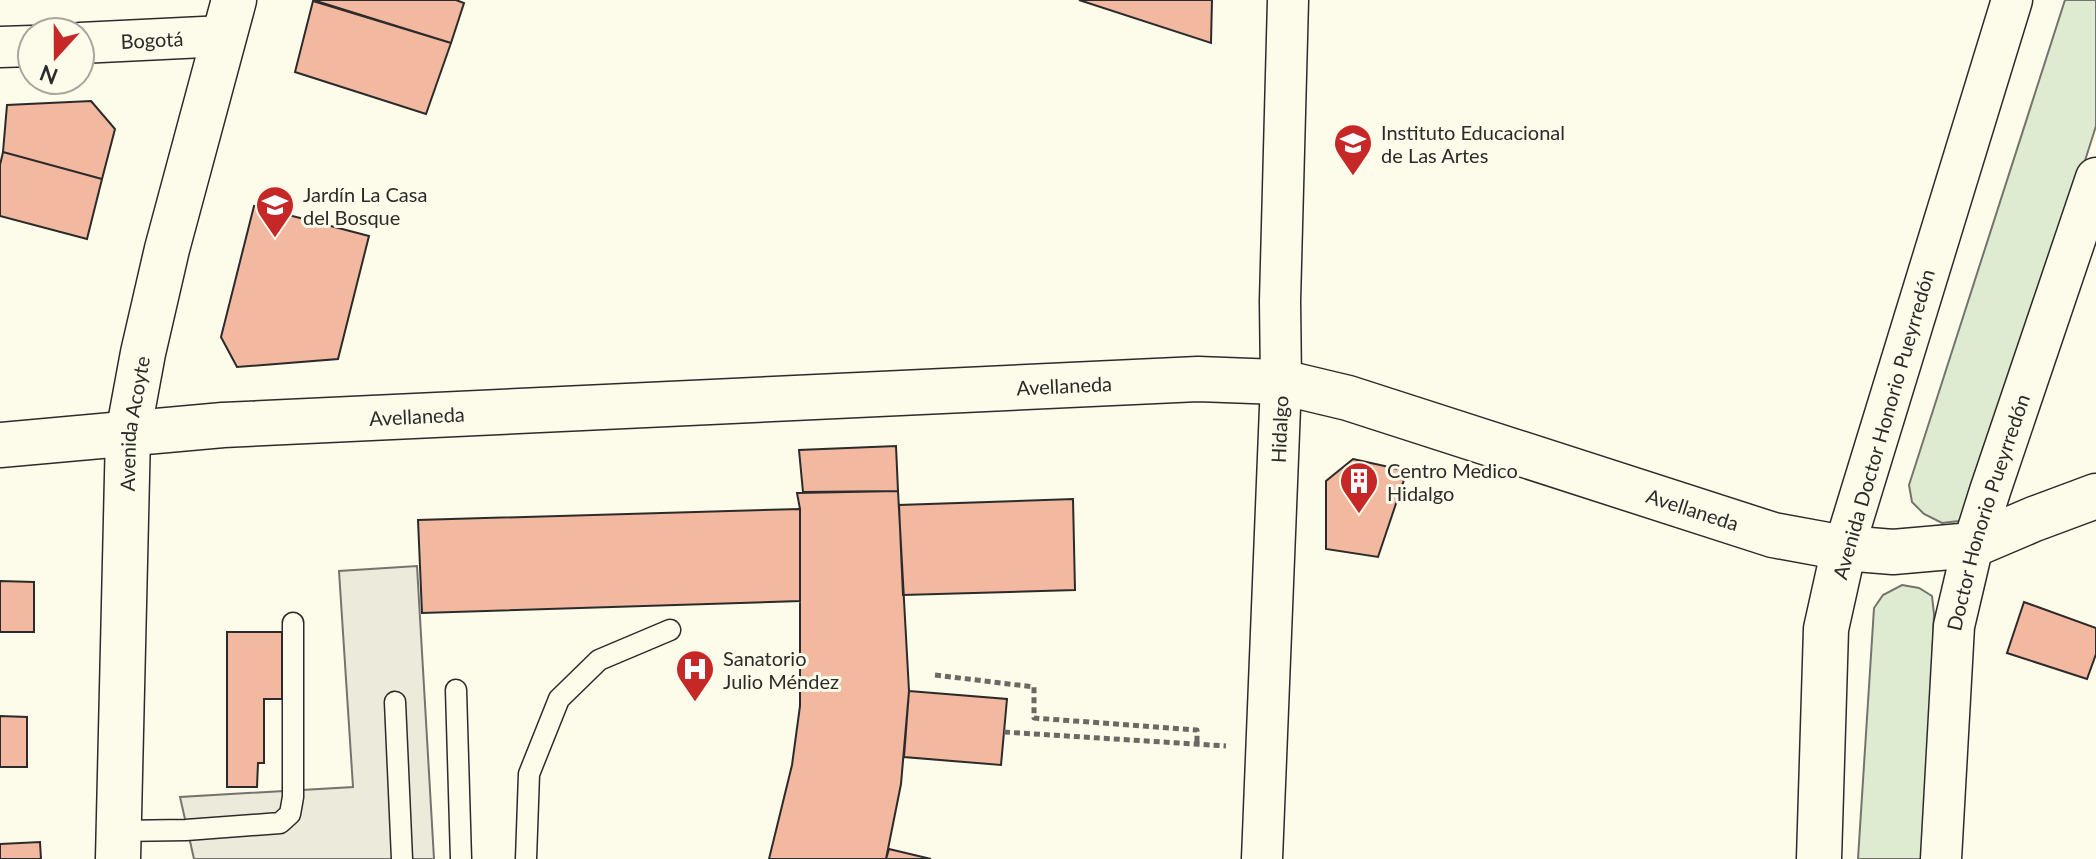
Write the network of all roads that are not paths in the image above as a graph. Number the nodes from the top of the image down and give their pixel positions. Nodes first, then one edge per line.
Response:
1 (1288, 0) edge
2 (2012, 0) edge
3 (229, 18) edge
4 (96, 40) edge
5 (2096, 178) edge
6 (1281, 382) junction
7 (128, 434) junction
8 (0, 445) edge
9 (2096, 496) edge
10 (1973, 545) junction
11 (1844, 548) junction
12 (293, 623) dead end
13 (670, 630) dead end
14 (456, 690) dead end
15 (395, 702) dead end
16 (118, 845) edge
17 (402, 859) edge
18 (461, 859) edge
19 (526, 859) edge
20 (1262, 859) edge
21 (1819, 859) edge
22 (1941, 859) edge

1 - 6 street, Hidalgo
2 - 11 street, Avenida Doctor Honorio Pueyrredón
3 - 4 street, Bogotá
3 - 7 street, Avenida Acoyte
5 - 10 street, Doctor Honorio Pueyrredón
6 - 7 street, Avellaneda
6 - 11 street, Avellaneda
6 - 20 street, Hidalgo
7 - 8 street, Avellaneda
7 - 16 street, Avenida Acoyte
9 - 10 street, Avellaneda
10 - 11 street, Avellaneda
10 - 22 street, Doctor Honorio Pueyrredón
11 - 21 street, Avenida Doctor Honorio Pueyrredón
12 - 16 lane
13 - 19 lane
14 - 18 lane
15 - 17 lane

